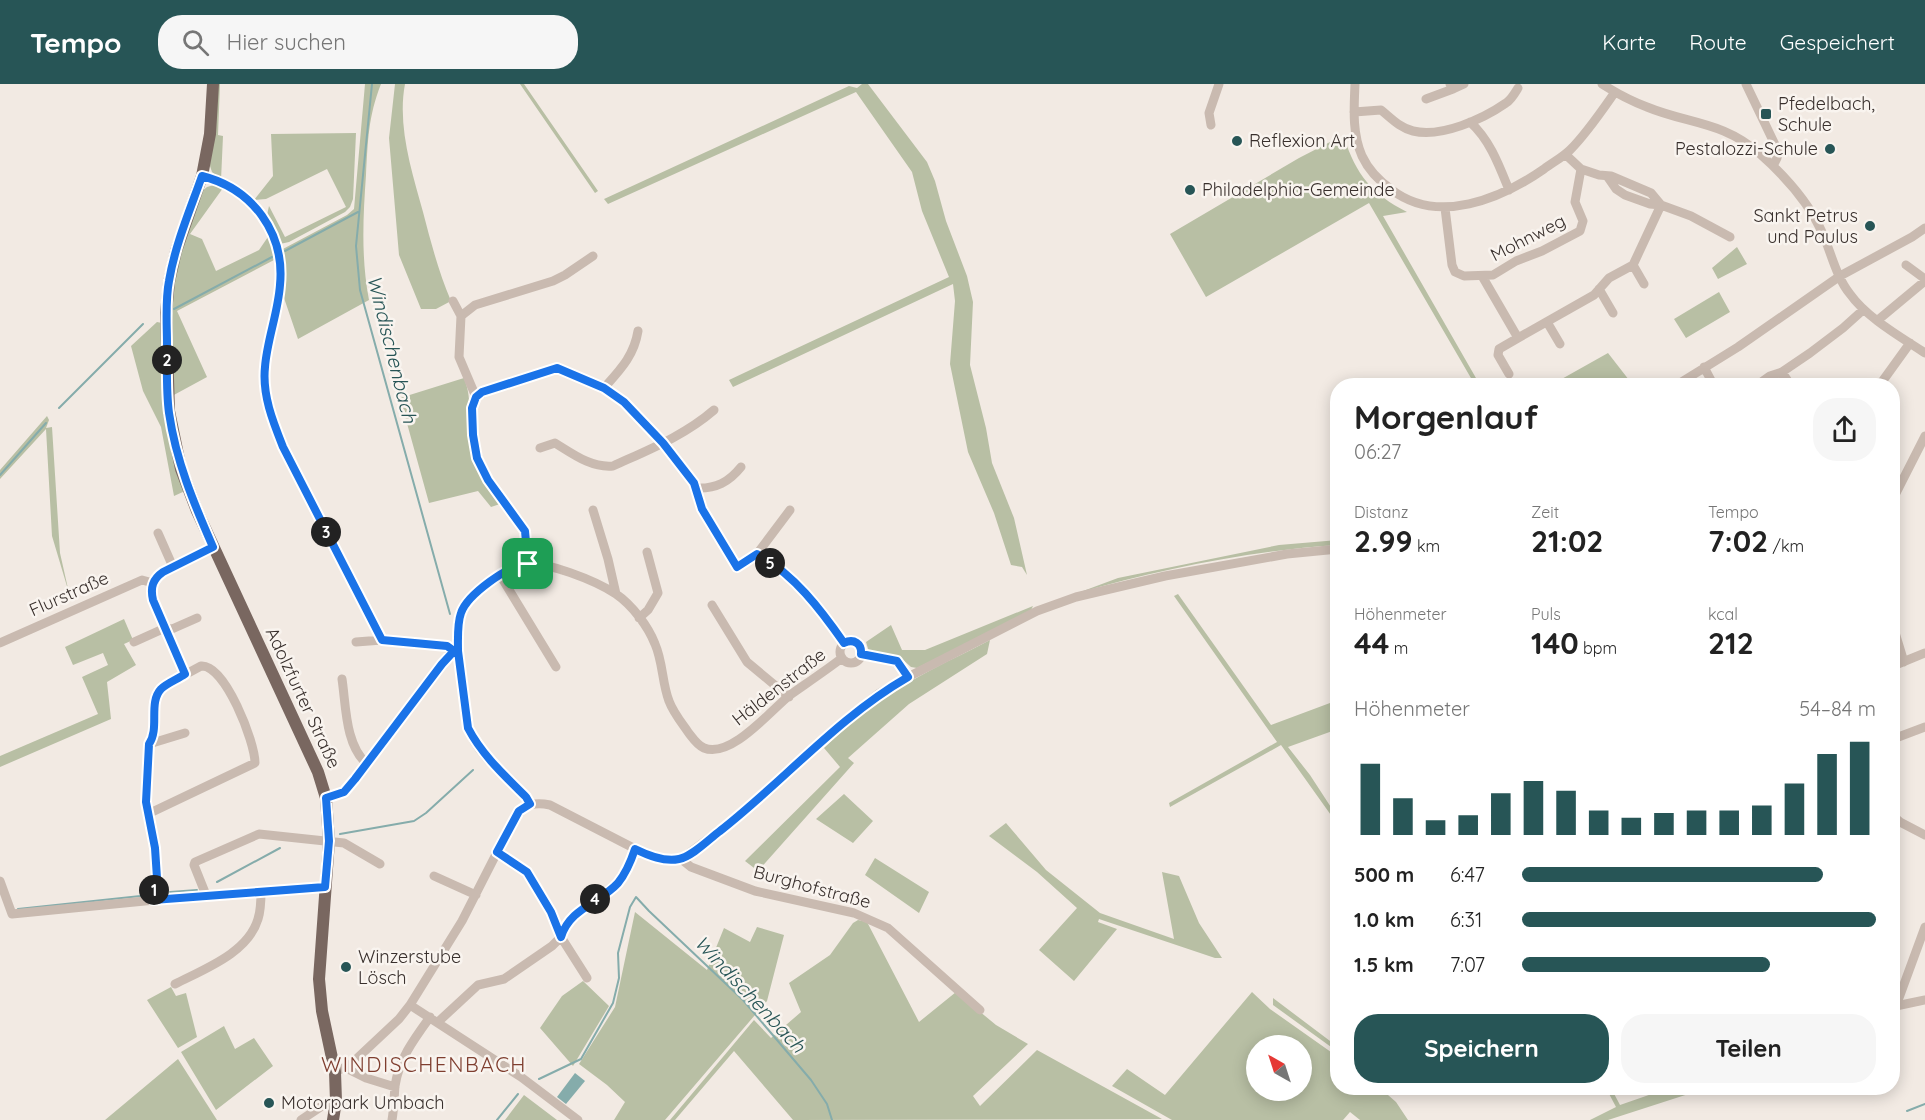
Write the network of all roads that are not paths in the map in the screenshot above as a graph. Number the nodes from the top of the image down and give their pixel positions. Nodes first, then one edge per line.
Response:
1 (213, 84) edge
2 (1219, 84) edge
3 (1355, 84) edge
4 (1464, 84) edge
5 (1602, 84) edge
6 (1746, 84) edge
7 (1452, 86) edge
8 (1518, 88) dead end
9 (1615, 92) junction
10 (1426, 99) dead end
11 (1354, 112) junction
12 (1470, 122) junction
13 (1211, 125) dead end
14 (1565, 154) junction
15 (1773, 166) junction
16 (1581, 169) junction
17 (202, 176) junction
18 (1509, 190) junction
19 (1661, 205) junction
20 (1445, 208) junction
21 (1925, 228) edge
22 (1730, 237) dead end
23 (593, 256) dead end
24 (1633, 265) junction
25 (1906, 266) dead end
26 (1482, 276) junction
27 (1840, 276) junction
28 (1925, 280) edge
29 (1644, 284) dead end
30 (1599, 289) junction
31 (453, 301) dead end
32 (1863, 310) junction
33 (1613, 313) dead end
34 (461, 316) junction
35 (1878, 320) junction
36 (1547, 321) junction
37 (638, 331) dead end
38 (1518, 338) junction
39 (1911, 343) junction
40 (1560, 344) dead end
41 (1925, 353) edge
42 (1704, 368) junction
43 (1782, 372) junction
44 (1509, 374) dead end
45 (1688, 378) edge
46 (1709, 378) edge
47 (1767, 378) edge
48 (1786, 378) edge
49 (1885, 378) edge
50 (604, 388) junction
51 (476, 397) junction
52 (714, 410) dead end
53 (1925, 436) edge
54 (663, 443) junction
55 (540, 448) dead end
56 (741, 467) dead end
57 (1900, 485) edge
58 (696, 488) junction
59 (593, 510) dead end
60 (790, 510) dead end
61 (158, 533) dead end
62 (213, 547) junction
63 (1330, 550) edge
64 (647, 552) dead end
65 (757, 554) junction
66 (528, 564) junction
67 (173, 567) junction
68 (500, 575) junction
69 (153, 583) junction
70 (616, 594) junction
71 (712, 605) dead end
72 (197, 618) dead end
73 (639, 618) junction
74 (165, 628) junction
75 (382, 640) junction
76 (134, 642) dead end
77 (356, 642) dead end
78 (0, 643) edge
79 (844, 643) junction
80 (1900, 649) edge
81 (456, 651) junction
82 (1925, 653) edge
83 (861, 654) junction
84 (842, 658) junction
85 (1904, 662) junction
86 (1900, 663) edge
87 (556, 668) dead end
88 (185, 674) junction
89 (908, 677) junction
90 (342, 679) dead end
91 (789, 696) junction
92 (1925, 727) edge
93 (185, 733) dead end
94 (1900, 736) edge
95 (149, 744) junction
96 (367, 764) junction
97 (326, 798) junction
98 (530, 804) junction
99 (150, 813) junction
100 (1900, 822) edge
101 (1925, 835) edge
102 (329, 841) junction
103 (635, 849) junction
104 (497, 852) junction
105 (681, 859) junction
106 (380, 864) dead end
107 (434, 876) dead end
108 (0, 881) edge
109 (325, 887) junction
110 (261, 891) junction
111 (206, 895) junction
112 (476, 895) junction
113 (153, 900) junction
114 (1925, 927) edge
115 (561, 937) junction
116 (1922, 947) edge
117 (587, 978) dead end
118 (175, 984) dead end
119 (1900, 997) edge
120 (1925, 1000) edge
121 (410, 1005) junction
122 (1900, 1005) edge
123 (980, 1010) dead end
124 (434, 1019) junction
125 (341, 1070) junction
126 (395, 1087) junction
127 (336, 1101) junction
128 (301, 1120) edge
129 (333, 1120) edge
130 (392, 1120) edge
131 (578, 1120) edge

1 - 17 main road, Adolzfurter Straße
2 - 13 street
3 - 11 street
4 - 7 street
5 - 9 street
6 - 15 street
7 - 10 street
8 - 12 street
9 - 14 street
9 - 15 street
11 - 12 street
11 - 20 street
12 - 18 street
14 - 16 street
14 - 18 street
15 - 27 street
16 - 19 street
16 - 26 street, Mohnweg
17 - 62 main road, Adolzfurter Straße
17 - 75 street
18 - 20 street
19 - 22 street
19 - 24 street
20 - 26 street, Mohnweg
21 - 27 street
23 - 34 street
24 - 29 street
24 - 30 street
25 - 28 street
26 - 38 street
27 - 32 street
27 - 42 street
28 - 35 street
30 - 33 street
30 - 36 street
31 - 34 street
32 - 35 street
32 - 43 street
34 - 51 street
35 - 39 street
36 - 38 street
36 - 40 street
37 - 50 street
38 - 44 street
39 - 41 street
39 - 49 street
42 - 45 street
42 - 46 street
43 - 47 street
43 - 48 street
50 - 51 street
50 - 54 street
51 - 66 street
52 - 54 street
53 - 57 street
54 - 55 street
54 - 58 street
56 - 58 street
58 - 65 street
59 - 70 street
60 - 65 street
61 - 67 street
62 - 67 street
62 - 97 main road, Adolzfurter Straße
63 - 89 street
64 - 73 street
65 - 79 street
66 - 68 street
66 - 70 street, Häldenstraße
67 - 69 street
68 - 81 street
68 - 87 street
69 - 74 street
69 - 78 street, Flurstraße
70 - 73 street, Häldenstraße
71 - 91 street
72 - 74 street
73 - 91 street, Häldenstraße
74 - 76 street
74 - 88 street
75 - 77 street
75 - 81 street
79 - 83 street
79 - 84 street
80 - 85 street
81 - 96 street
81 - 98 street
82 - 85 street
83 - 84 street
83 - 89 street
84 - 91 street, Häldenstraße
85 - 86 street
88 - 95 street
88 - 99 street
89 - 105 street
90 - 96 street
92 - 94 street
93 - 95 street
95 - 99 street
96 - 97 street
97 - 102 main road, Adolzfurter Straße
98 - 103 street
98 - 104 street
99 - 113 street
100 - 101 street
102 - 106 street
102 - 109 main road, Adolzfurter Straße
102 - 111 street
103 - 105 street
103 - 115 street
104 - 112 street
104 - 115 street
105 - 123 street, Burghofstraße
107 - 112 street
108 - 113 street
109 - 110 street
109 - 125 main road, Adolzfurter Straße
110 - 111 street
110 - 118 street
111 - 113 street
112 - 121 street
114 - 116 street
115 - 117 street
115 - 124 street
116 - 119 street
120 - 122 street
121 - 124 street
121 - 125 street
124 - 126 street
124 - 131 street
125 - 126 street
125 - 127 main road, Adolzfurter Straße
126 - 130 street
127 - 128 street
127 - 129 main road, Adolzfurter Straße

